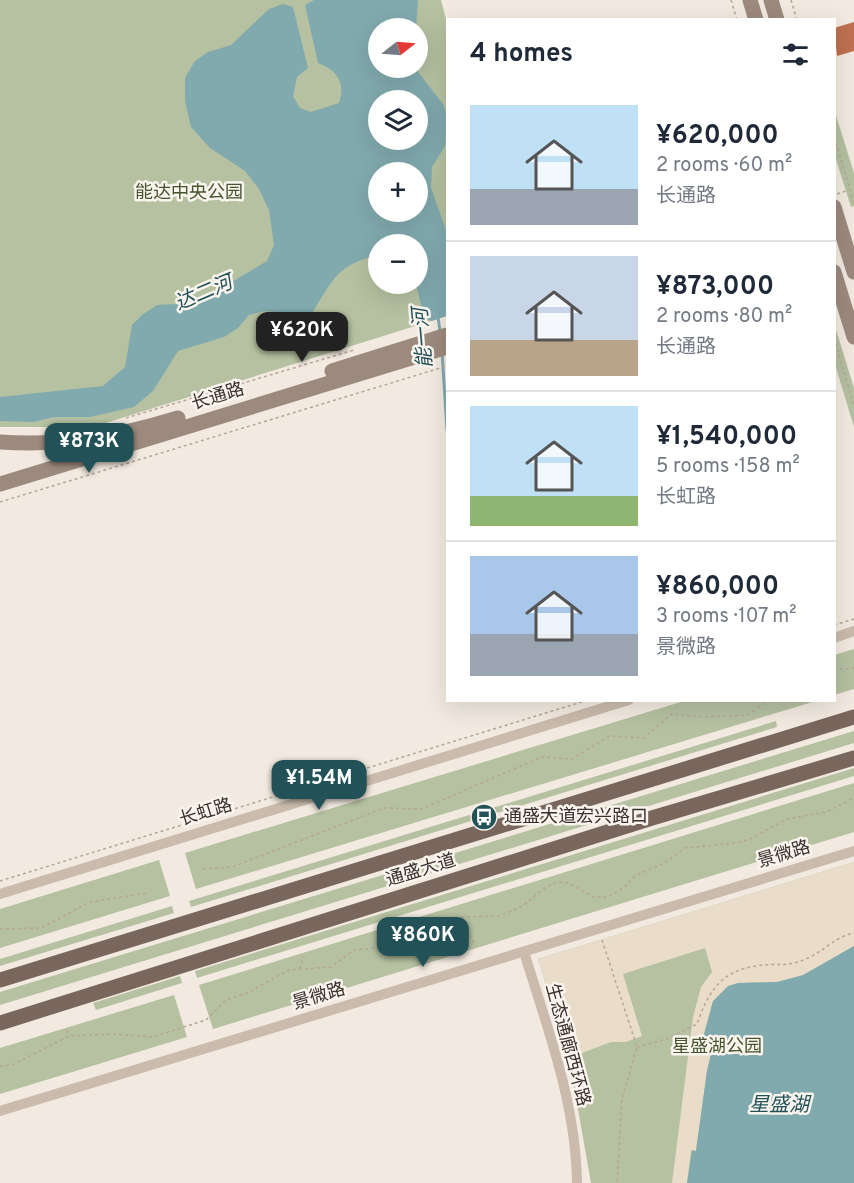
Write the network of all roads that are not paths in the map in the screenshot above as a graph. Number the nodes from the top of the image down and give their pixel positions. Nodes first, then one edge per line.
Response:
1 (750, 0) edge
2 (771, 0) edge
3 (755, 18) edge
4 (776, 18) edge
5 (836, 219) edge
6 (854, 272) edge
7 (836, 278) edge
8 (446, 335) edge
9 (854, 337) edge
10 (446, 347) edge
11 (0, 442) edge
12 (0, 484) edge
13 (854, 631) edge
14 (836, 637) edge
15 (623, 702) edge
16 (854, 717) edge
17 (854, 758) edge
18 (854, 850) edge
19 (0, 894) edge
20 (524, 952) junction
21 (0, 980) edge
22 (0, 1023) edge
23 (0, 1111) edge
24 (577, 1183) edge

1 - 3 street
2 - 4 street
5 - 6 street
7 - 9 street
8 - 11 street, 长通路
10 - 12 street, 长通路
13 - 14 street
15 - 19 street, 长虹路
16 - 21 main road, 通盛大道
17 - 22 main road, 通盛大道
18 - 20 street, 景微路
20 - 23 street, 景微路
20 - 24 street, 生态通廊西环路

